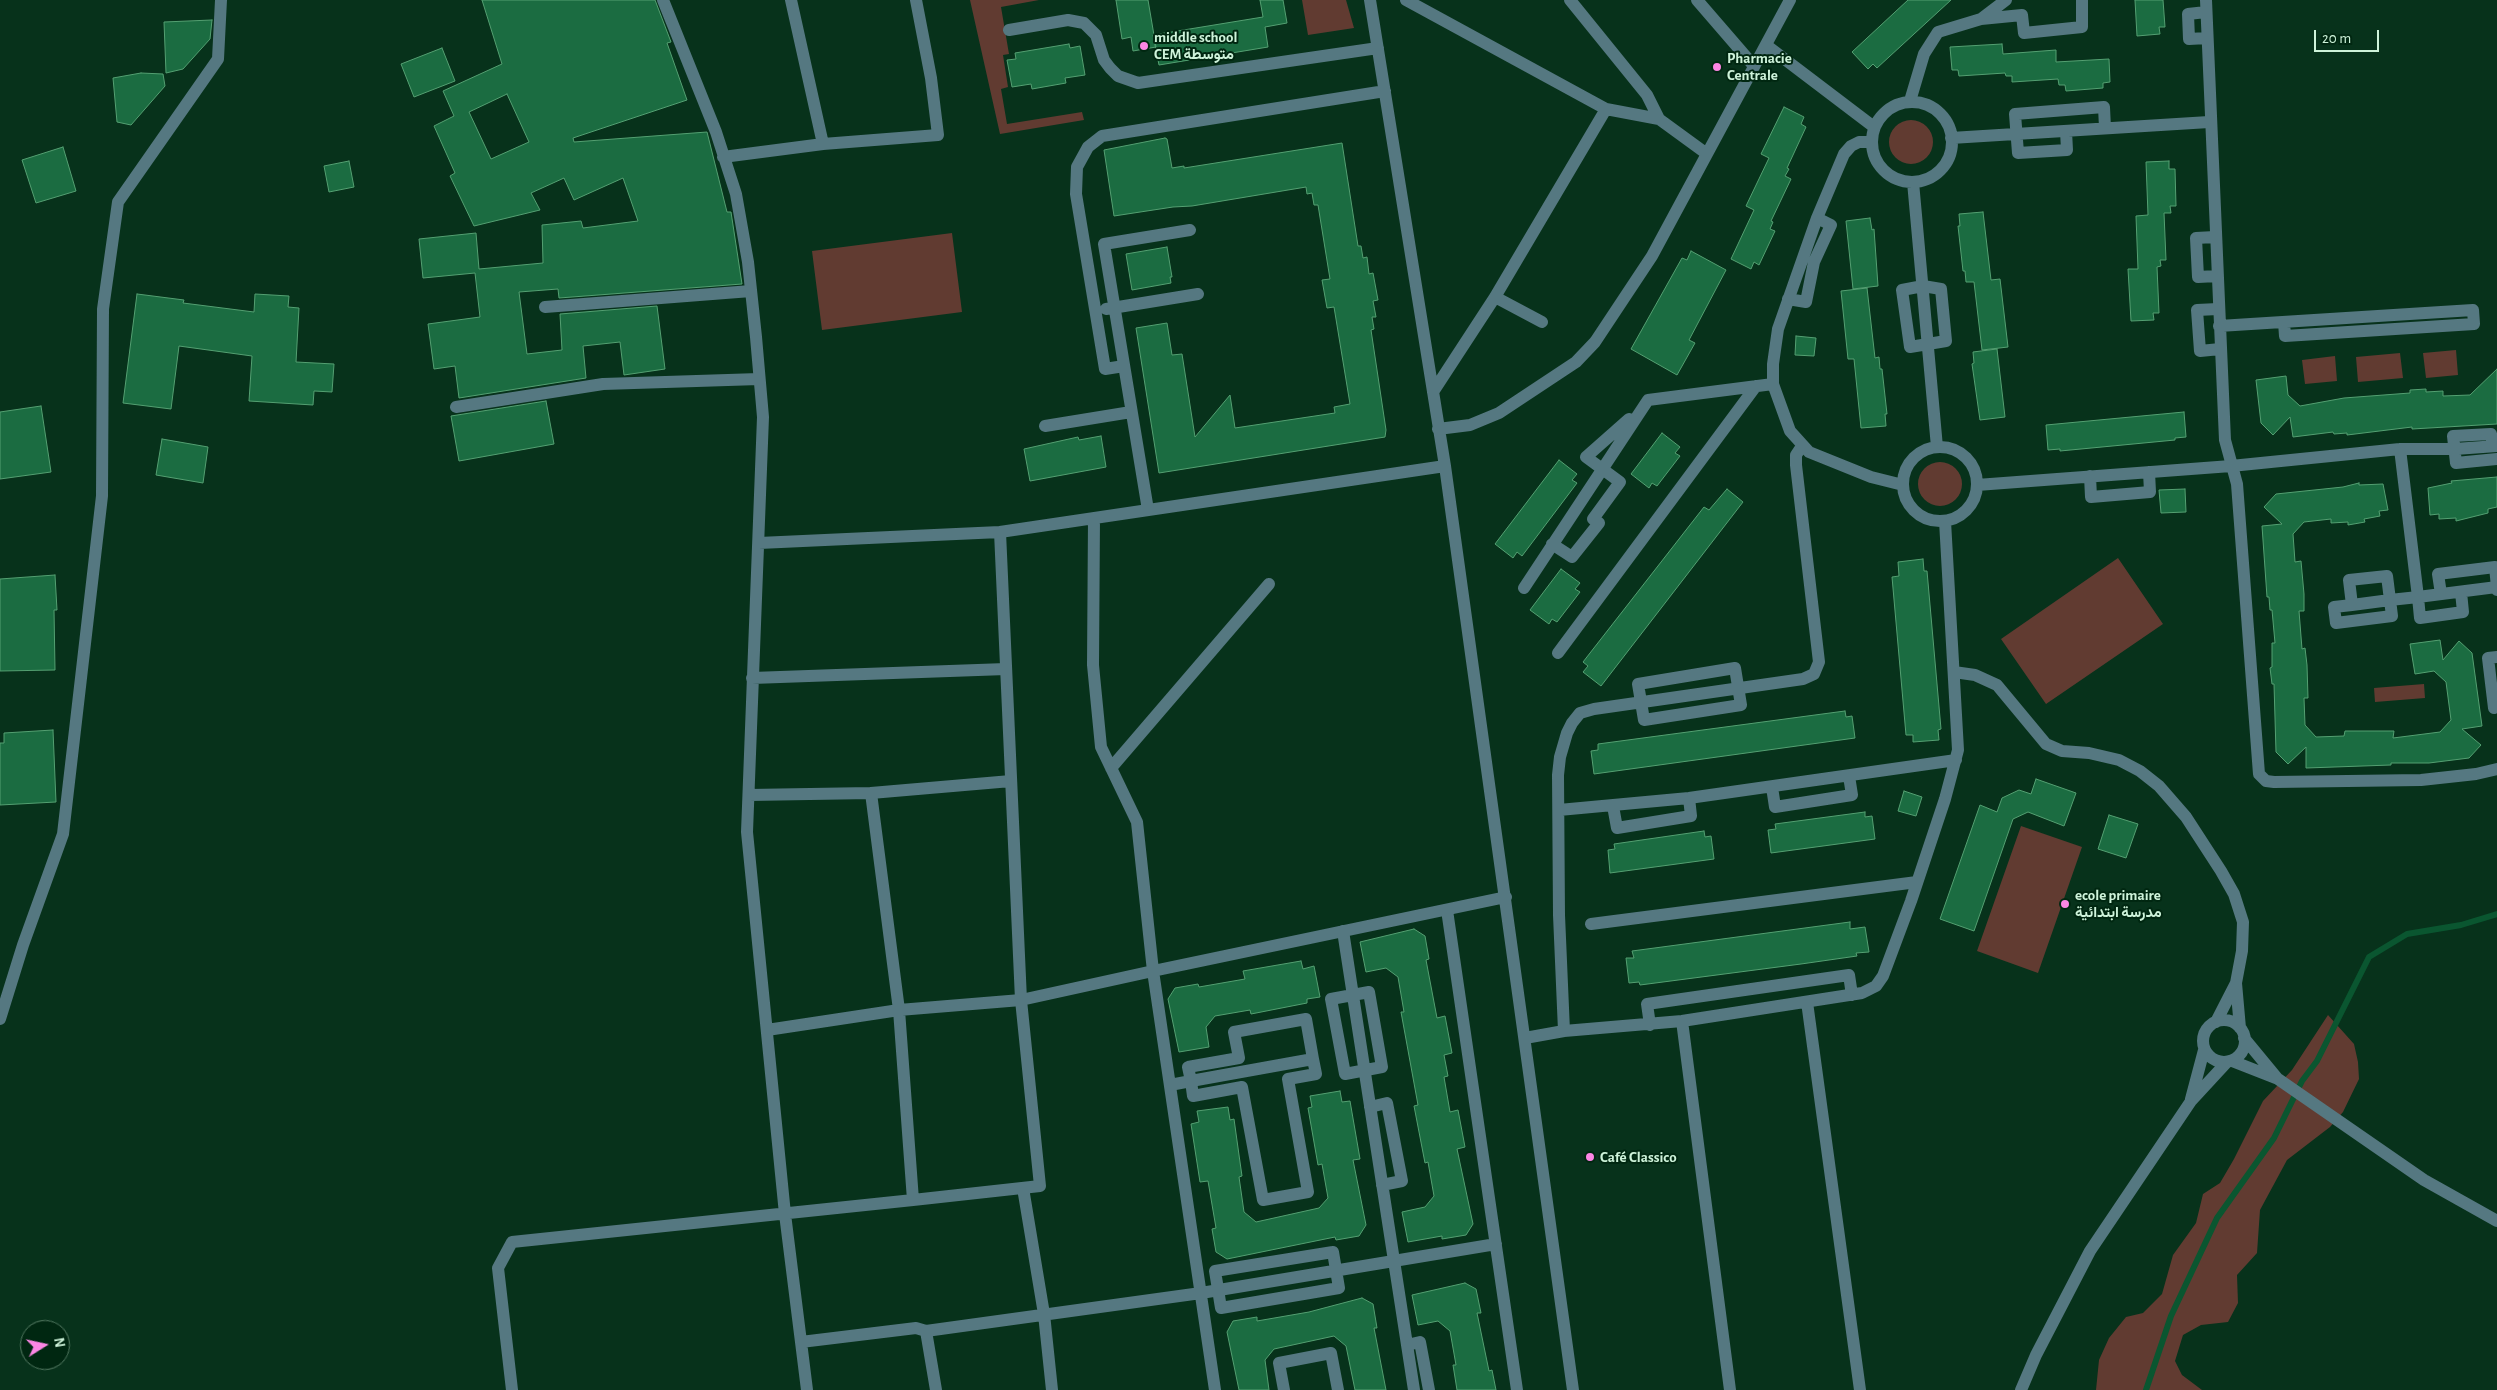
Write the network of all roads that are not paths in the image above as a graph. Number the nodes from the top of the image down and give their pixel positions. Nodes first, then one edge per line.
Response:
1 (221, 0) edge
2 (663, 0) edge
3 (791, 0) edge
4 (916, 0) edge
5 (1370, 0) edge
6 (1406, 0) edge
7 (1570, 0) edge
8 (1698, 0) edge
9 (1790, 0) edge
10 (2006, 0) edge
11 (2082, 0) edge
12 (2206, 6) edge
13 (1981, 19) junction
14 (1009, 30) dead end
15 (2207, 38) junction
16 (1766, 45) junction
17 (1378, 48) junction
18 (1754, 66) junction
19 (1385, 91) junction
20 (1910, 101) junction
21 (1606, 109) junction
22 (1659, 120) junction
23 (2209, 122) junction
24 (1874, 127) junction
25 (2105, 128) junction
26 (2066, 131) junction
27 (2017, 134) junction
28 (1952, 138) junction
29 (1872, 142) junction
30 (823, 144) junction
31 (1707, 154) junction
32 (723, 157) junction
33 (1913, 182) junction
34 (1817, 218) junction
35 (1190, 230) dead end
36 (2215, 236) junction
37 (2217, 276) junction
38 (1922, 286) junction
39 (751, 291) junction
40 (1198, 294) dead end
41 (1495, 297) junction
42 (1788, 299) junction
43 (545, 306) dead end
44 (1114, 308) junction
45 (2218, 309) junction
46 (1096, 311) junction
47 (1542, 322) dead end
48 (2284, 322) junction
49 (2219, 326) junction
50 (1929, 344) junction
51 (2220, 349) junction
52 (1124, 366) junction
53 (760, 379) junction
54 (1773, 384) junction
55 (1756, 386) junction
56 (1433, 392) junction
57 (1643, 406) junction
58 (456, 407) dead end
59 (1131, 412) junction
60 (1045, 426) dead end
61 (1438, 429) junction
62 (1802, 446) junction
63 (2495, 446) edge
64 (1937, 447) junction
65 (2400, 449) junction
66 (2455, 449) junction
67 (2497, 459) edge
68 (1445, 466) junction
69 (2231, 466) junction
70 (1602, 470) junction
71 (2149, 472) junction
72 (2090, 476) junction
73 (1903, 485) junction
74 (1977, 485) junction
75 (1148, 510) junction
76 (1094, 518) junction
77 (1945, 520) junction
78 (1000, 532) junction
79 (759, 543) junction
80 (1552, 544) junction
81 (1269, 584) dead end
82 (2497, 587) edge
83 (1524, 588) dead end
84 (2497, 590) edge
85 (2461, 592) junction
86 (2441, 594) junction
87 (2418, 597) junction
88 (2390, 600) junction
89 (2352, 605) junction
90 (1558, 652) dead end
91 (2497, 657) edge
92 (1006, 669) junction
93 (1954, 672) junction
94 (752, 678) junction
95 (1738, 688) junction
96 (1641, 702) junction
97 (2497, 707) edge
98 (1956, 760) junction
99 (1111, 768) junction
100 (2497, 768) edge
101 (1849, 776) junction
102 (1011, 781) junction
103 (1772, 787) junction
104 (872, 793) junction
105 (749, 795) junction
106 (1689, 798) junction
107 (1613, 806) junction
108 (1558, 810) junction
109 (1917, 882) junction
110 (1506, 897) junction
111 (1447, 910) junction
112 (1591, 924) dead end
113 (1343, 931) junction
114 (1153, 972) junction
115 (2236, 983) junction
116 (1353, 995) junction
117 (1852, 995) junction
118 (1021, 1000) junction
119 (1807, 1002) junction
120 (898, 1010) junction
121 (0, 1019) edge
122 (1682, 1021) junction
123 (2216, 1022) junction
124 (1650, 1025) junction
125 (767, 1030) junction
126 (1564, 1031) junction
127 (2242, 1033) junction
128 (1525, 1038) junction
129 (2204, 1050) junction
130 (1313, 1060) junction
131 (2229, 1061) junction
132 (1364, 1070) junction
133 (2278, 1080) junction
134 (1191, 1081) junction
135 (1170, 1085) junction
136 (2191, 1101) junction
137 (1370, 1107) junction
138 (1382, 1185) junction
139 (1023, 1188) junction
140 (913, 1200) junction
141 (784, 1214) junction
142 (2497, 1221) edge
143 (1496, 1244) junction
144 (1394, 1260) junction
145 (1336, 1270) junction
146 (1218, 1290) junction
147 (1201, 1293) junction
148 (1044, 1314) junction
149 (926, 1331) junction
150 (801, 1342) junction
151 (1407, 1345) junction
152 (512, 1390) edge
153 (807, 1390) edge
154 (936, 1390) edge
155 (1052, 1390) edge
156 (1215, 1390) edge
157 (1284, 1390) edge
158 (1338, 1390) edge
159 (1414, 1390) edge
160 (1429, 1390) edge
161 (1517, 1390) edge
162 (1573, 1390) edge
163 (1730, 1390) edge
164 (1860, 1390) edge
165 (2021, 1390) edge

1 - 121 street
2 - 32 street
3 - 30 street
4 - 30 street
5 - 17 street
6 - 21 street
7 - 22 street
8 - 18 street
9 - 16 street
10 - 13 street
11 - 13 street
12 - 15 street
12 - 15 street
13 - 20 street
14 - 17 street
15 - 23 street
16 - 18 street
16 - 24 street
17 - 19 street
18 - 31 street
19 - 46 street
19 - 56 street
20 - 24 street
20 - 28 street
21 - 22 street
21 - 41 street
22 - 31 street
23 - 25 street
23 - 36 street
24 - 29 street
25 - 26 street
25 - 27 street
26 - 27 street
26 - 27 street
27 - 28 street
28 - 33 street
29 - 33 street
29 - 34 street
30 - 32 street
31 - 61 street
32 - 39 street
33 - 38 street
34 - 42 street
34 - 42 street
35 - 44 street
36 - 37 street
36 - 37 street
37 - 45 street
38 - 50 street
38 - 50 street
38 - 50 street
39 - 43 street
39 - 53 street
40 - 44 street
41 - 47 street
41 - 56 street
42 - 54 street
44 - 46 street
44 - 52 street
45 - 49 street
45 - 51 street
46 - 52 street
48 - 48 street
48 - 49 street
49 - 51 street
50 - 64 street
51 - 69 street
52 - 59 street
53 - 58 street
53 - 79 street
54 - 55 street
54 - 62 street
55 - 57 street
55 - 90 street
56 - 61 street
57 - 70 street
57 - 70 street
59 - 60 street
59 - 75 street
61 - 68 street
62 - 73 street
62 - 95 street
63 - 66 street
64 - 73 street
64 - 74 street
65 - 66 street
65 - 69 street
65 - 87 street
66 - 67 street
68 - 75 street
68 - 110 street
69 - 71 street
69 - 100 street
70 - 80 street
70 - 80 street
71 - 72 street
71 - 72 street
72 - 74 street
73 - 77 street
74 - 77 street
75 - 76 street
76 - 78 street
76 - 99 street
77 - 93 street
78 - 79 street
78 - 92 street
79 - 94 street
80 - 83 street
81 - 99 street
82 - 84 street
82 - 85 street
82 - 86 street
85 - 86 street
85 - 87 street
86 - 87 street
87 - 88 street
88 - 89 street
88 - 89 street
88 - 89 street
91 - 97 street
92 - 94 street
92 - 102 street
93 - 98 street
93 - 115 street
94 - 105 street
95 - 96 street
95 - 96 street
95 - 96 street
96 - 108 street
98 - 101 street
98 - 109 street
99 - 114 street
101 - 103 street
101 - 103 street
102 - 104 street
102 - 118 street
103 - 106 street
104 - 105 street
104 - 120 street
105 - 125 street
106 - 107 street
106 - 107 street
107 - 108 street
108 - 126 street
109 - 112 street
109 - 117 street
110 - 111 street
110 - 128 street
111 - 113 street
111 - 143 street
113 - 114 street
113 - 116 street
114 - 118 street
114 - 135 street
115 - 123 street
115 - 127 street
116 - 132 street
116 - 132 street
116 - 132 street
117 - 119 street
117 - 124 street
118 - 120 street
118 - 139 street
119 - 122 street
119 - 164 street
120 - 125 street
120 - 140 street
122 - 124 street
122 - 163 street
123 - 127 street
123 - 129 street
124 - 126 street
125 - 141 street
126 - 128 street
127 - 131 street
127 - 133 street
128 - 162 street
129 - 131 street
129 - 136 street
130 - 134 street
130 - 134 street
130 - 134 street
131 - 133 street
131 - 136 street
132 - 137 street
133 - 142 street
134 - 135 street
135 - 147 street
136 - 165 street
137 - 138 street
137 - 138 street
138 - 144 street
139 - 140 street
139 - 148 street
140 - 141 street
141 - 150 street
141 - 152 street
143 - 144 street
143 - 161 street
144 - 145 street
144 - 151 street
145 - 146 street
145 - 146 street
145 - 146 street
146 - 147 street
147 - 148 street
147 - 156 street
148 - 149 street
148 - 155 street
149 - 150 street
149 - 154 street
150 - 153 street
151 - 159 street
151 - 160 street
157 - 158 street

